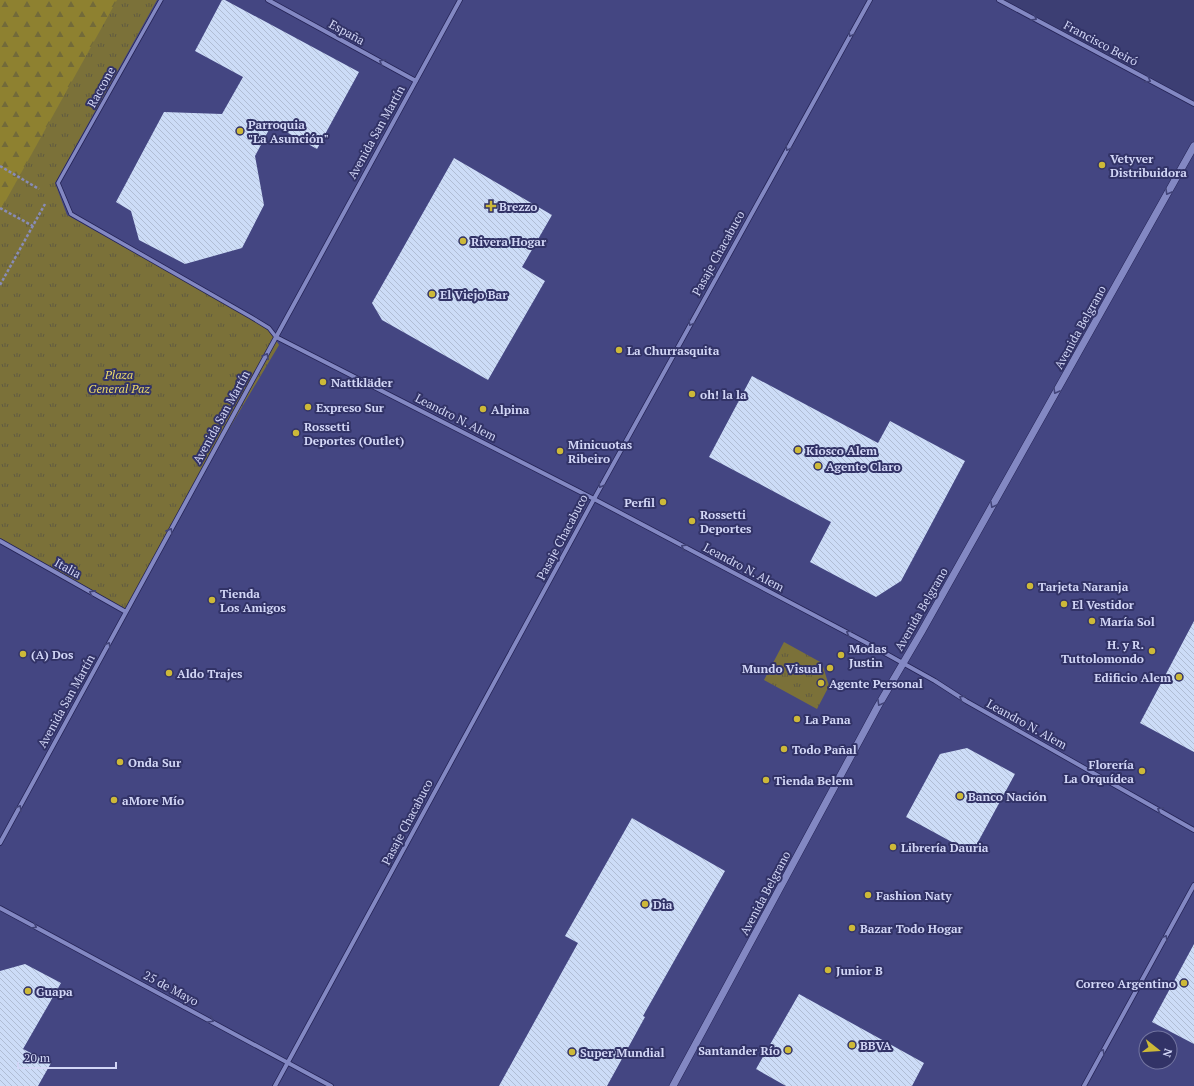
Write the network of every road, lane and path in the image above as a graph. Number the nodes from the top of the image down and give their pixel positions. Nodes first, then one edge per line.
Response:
1 (161, 0) edge
2 (268, 0) edge
3 (460, 0) edge
4 (870, 0) edge
5 (1000, 0) edge
6 (416, 80) junction
7 (1194, 104) edge
8 (1194, 146) edge
9 (0, 166) edge
10 (58, 183) junction
11 (50, 195) junction
12 (0, 208) edge
13 (33, 226) junction
14 (0, 285) edge
15 (276, 337) junction
16 (594, 499) junction
17 (0, 541) edge
18 (126, 612) junction
19 (903, 664) junction
20 (1194, 830) edge
21 (0, 843) edge
22 (1194, 885) edge
23 (0, 908) edge
24 (288, 1062) junction
25 (275, 1086) edge
26 (332, 1086) edge
27 (673, 1086) edge
28 (1084, 1086) edge

1 - 10 street, Raccone
6 -> 2 street, España
3 - 6 street, Avenida San Martín
4 -> 16 street, Pasaje Chacabuco
5 -> 7 street, Francisco Beiró
6 - 15 street, Avenida San Martín
8 -> 19 street, Avenida Belgrano
9 - 11 path
10 - 11 path
10 - 15 street
11 - 13 path
12 - 13 path
13 - 14 path
15 - 16 street, Leandro N. Alem
18 -> 15 street, Avenida San Martín
19 -> 16 street, Leandro N. Alem
16 - 24 street, Pasaje Chacabuco
18 -> 17 street, Italia
21 -> 18 street, Avenida San Martín
20 -> 19 street, Leandro N. Alem
19 -> 27 street, Avenida Belgrano
28 -> 22 street
23 -> 24 street, 25 de Mayo
24 - 25 street, Pasaje Chacabuco
24 - 26 street, 25 de Mayo

